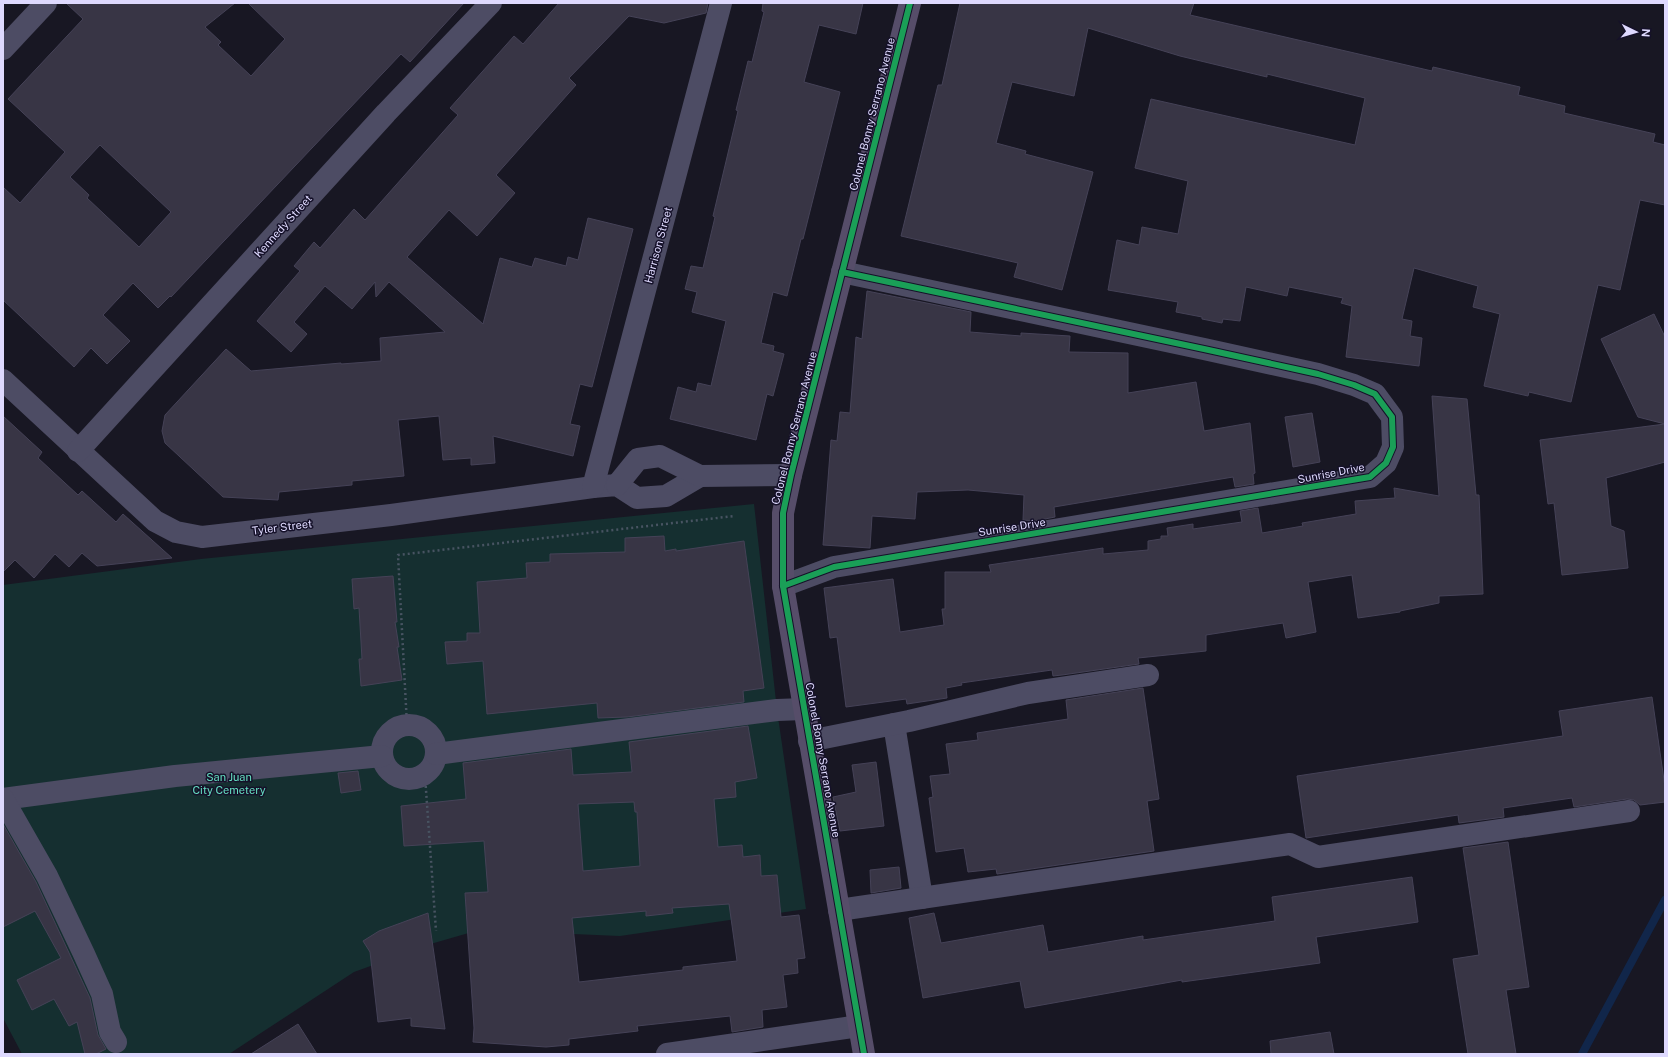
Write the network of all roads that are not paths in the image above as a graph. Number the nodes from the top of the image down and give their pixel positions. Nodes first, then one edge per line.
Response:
1 (46, 3) edge
2 (491, 3) edge
3 (721, 3) edge
4 (910, 3) edge
5 (3, 49) edge
6 (842, 272) junction
7 (3, 380) edge
8 (78, 451) junction
9 (791, 475) junction
10 (700, 476) junction
11 (623, 477) junction
12 (594, 487) junction
13 (783, 586) junction
14 (1148, 675) dead end
15 (804, 709) junction
16 (894, 724) junction
17 (809, 741) junction
18 (436, 754) junction
19 (382, 756) junction
20 (3, 799) edge
21 (1630, 811) dead end
22 (922, 898) junction
23 (839, 910) junction
24 (859, 1026) junction
25 (116, 1042) dead end
26 (667, 1054) edge
27 (864, 1054) edge

1 - 5 street
2 - 8 street, Kennedy Street
3 - 12 street, Harrison Street
4 - 6 main road, Colonel Bonny Serrano Avenue
6 - 9 main road, Colonel Bonny Serrano Avenue
6 - 13 street, Sunrise Drive
7 - 8 street, Tyler Street
8 - 12 street, Tyler Street
9 - 10 street
9 - 13 main road, Colonel Bonny Serrano Avenue
10 - 11 street
10 - 11 street
11 - 12 street, Tyler Street
13 - 15 main road, Colonel Bonny Serrano Avenue
14 - 16 street
15 - 17 main road, Colonel Bonny Serrano Avenue
15 - 18 street
16 - 17 street
16 - 22 street
17 - 23 main road, Colonel Bonny Serrano Avenue
18 - 19 street
18 - 19 street
19 - 20 street
20 - 25 street
21 - 22 street
22 - 23 street
23 - 24 main road, Colonel Bonny Serrano Avenue
24 - 26 street
24 - 27 main road, Colonel Bonny Serrano Avenue

